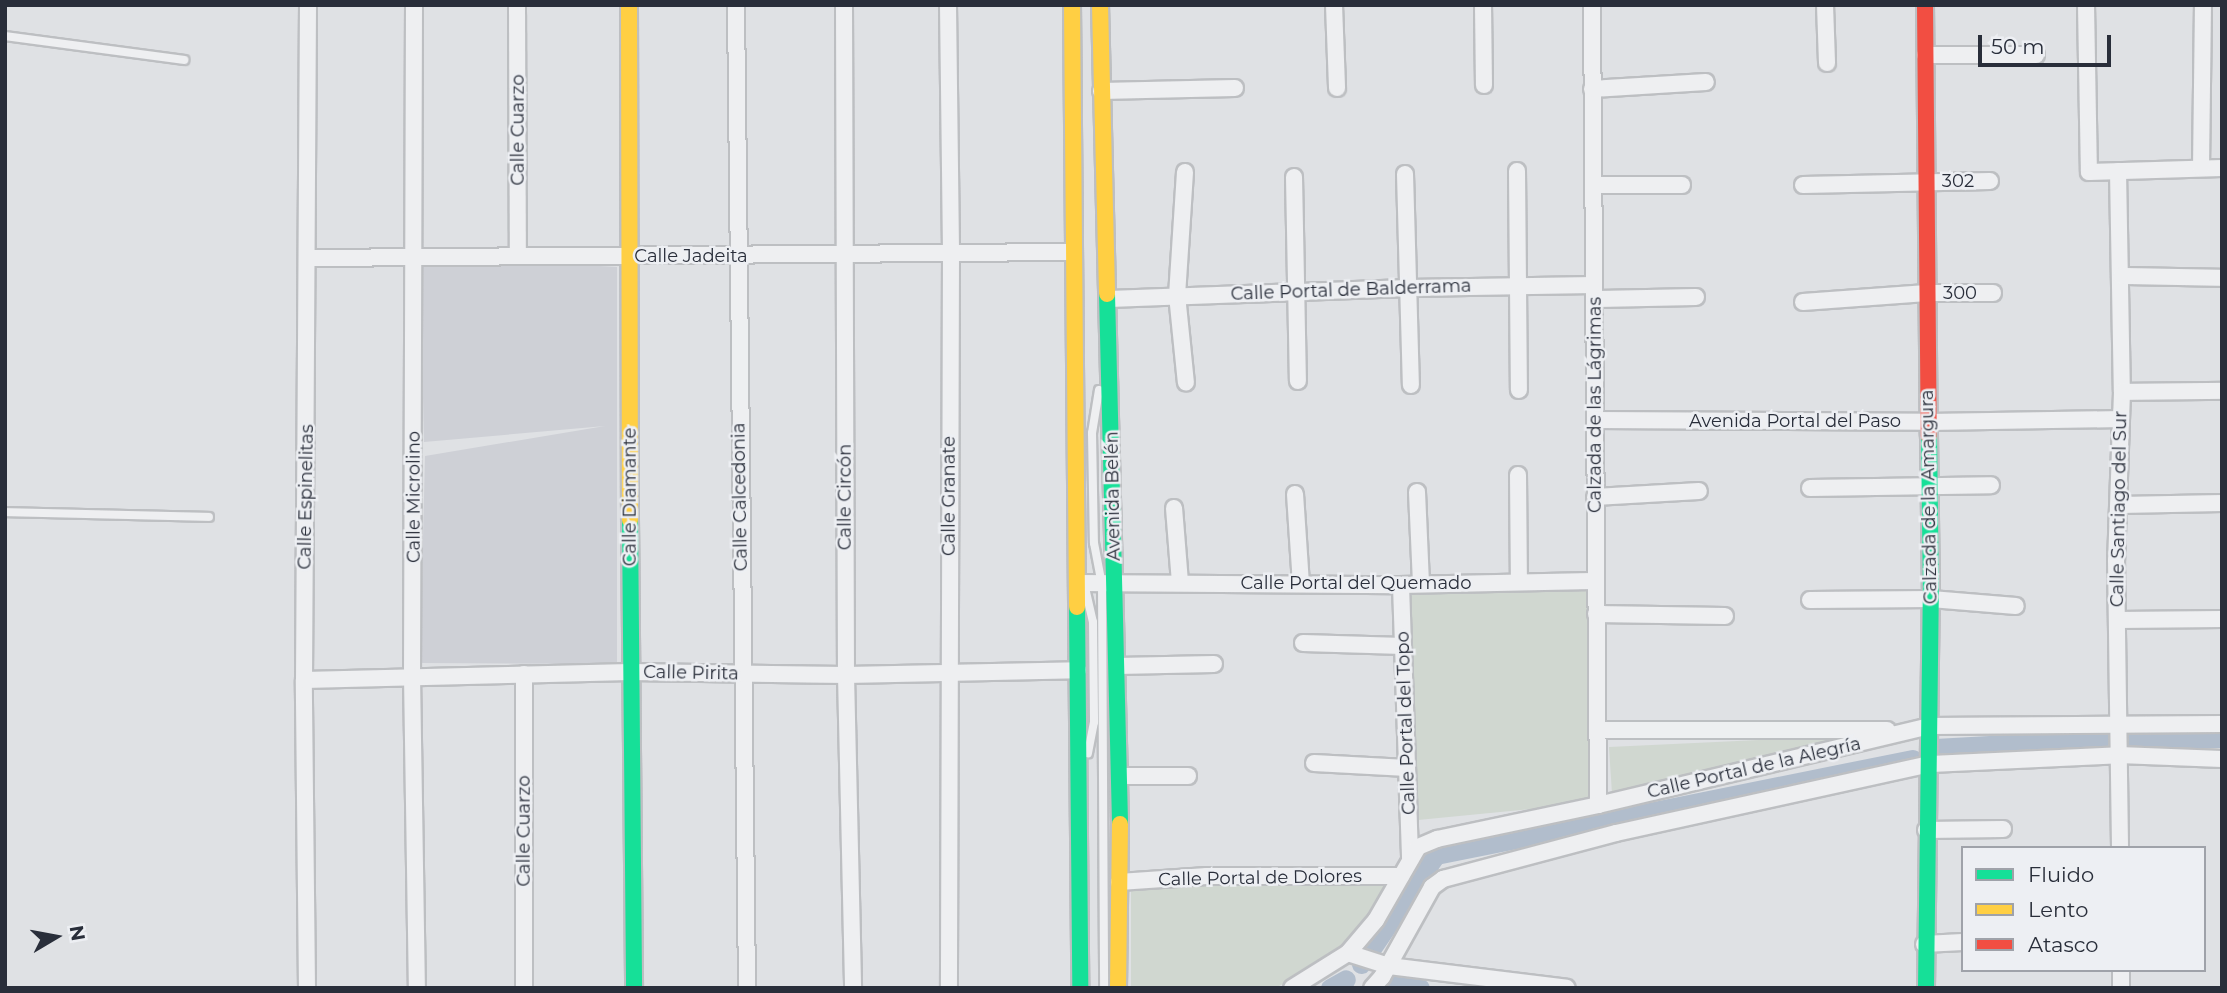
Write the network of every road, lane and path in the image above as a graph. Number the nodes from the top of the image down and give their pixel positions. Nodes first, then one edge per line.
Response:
1 (308, 5) edge
2 (414, 5) edge
3 (517, 5) edge
4 (629, 5) edge
5 (736, 5) edge
6 (844, 5) edge
7 (948, 5) edge
8 (1072, 5) edge
9 (1081, 5) edge
10 (1093, 5) edge
11 (1100, 5) edge
12 (1334, 5) edge
13 (1483, 5) edge
14 (1592, 5) edge
15 (1825, 5) edge
16 (1925, 5) edge
17 (2087, 5) edge
18 (2203, 5) edge
19 (5, 36) edge
20 (1925, 55) junction
21 (2036, 55) dead end
22 (184, 60) dead end
23 (1827, 63) dead end
24 (1706, 82) dead end
25 (1484, 85) dead end
26 (1235, 88) dead end
27 (1336, 88) dead end
28 (1592, 89) junction
29 (1101, 91) junction
30 (2201, 168) junction
31 (2222, 168) edge
32 (1517, 171) dead end
33 (2118, 171) junction
34 (1185, 172) dead end
35 (1405, 174) dead end
36 (1294, 177) dead end
37 (1927, 181) junction
38 (1990, 181) dead end
39 (1593, 185) junction
40 (1682, 185) dead end
41 (1803, 185) dead end
42 (1074, 252) junction
43 (951, 253) junction
44 (843, 254) junction
45 (518, 256) junction
46 (631, 256) junction
47 (415, 257) junction
48 (737, 257) junction
49 (308, 258) junction
50 (2121, 276) junction
51 (2222, 278) edge
52 (1520, 286) junction
53 (1408, 288) junction
54 (1594, 292) junction
55 (1927, 293) junction
56 (1993, 293) dead end
57 (1297, 294) junction
58 (1177, 295) junction
59 (1696, 297) dead end
60 (1109, 299) junction
61 (1803, 302) dead end
62 (1298, 381) dead end
63 (1186, 383) dead end
64 (1411, 385) dead end
65 (1519, 390) dead end
66 (2222, 391) edge
67 (2122, 393) junction
68 (2121, 419) junction
69 (1595, 420) junction
70 (1929, 422) junction
71 (1518, 475) dead end
72 (1991, 485) dead end
73 (1810, 488) dead end
74 (1929, 488) junction
75 (1699, 491) dead end
76 (1418, 492) dead end
77 (1295, 494) dead end
78 (1595, 497) junction
79 (2222, 503) edge
80 (2120, 505) junction
81 (1174, 508) dead end
82 (5, 512) edge
83 (209, 517) dead end
84 (1596, 581) junction
85 (1519, 582) junction
86 (1180, 583) junction
87 (1080, 584) junction
88 (1301, 584) junction
89 (1421, 584) junction
90 (1109, 585) junction
91 (1401, 585) junction
92 (1931, 599) junction
93 (1810, 600) dead end
94 (2016, 606) dead end
95 (1596, 614) junction
96 (1725, 616) dead end
97 (2222, 619) edge
98 (2117, 620) junction
99 (1303, 643) dead end
100 (1403, 646) junction
101 (1214, 664) dead end
102 (1117, 666) junction
103 (1078, 670) junction
104 (630, 672) junction
105 (948, 672) junction
106 (524, 674) junction
107 (742, 674) junction
108 (846, 675) junction
109 (412, 676) junction
110 (304, 680) junction
111 (2119, 722) junction
112 (2222, 724) edge
113 (1921, 728) junction
114 (1597, 730) junction
115 (2119, 755) junction
116 (2222, 759) edge
117 (1314, 763) dead end
118 (1930, 764) junction
119 (1407, 768) junction
120 (1120, 776) junction
121 (1188, 776) dead end
122 (1598, 805) junction
123 (2003, 829) dead end
124 (1926, 830) junction
125 (2120, 846) edge
126 (1410, 860) junction
127 (1401, 876) junction
128 (1119, 882) junction
129 (1961, 942) edge
130 (1924, 944) junction
131 (1348, 953) junction
132 (1389, 966) junction
133 (307, 988) edge
134 (417, 988) edge
135 (524, 988) edge
136 (634, 988) edge
137 (747, 988) edge
138 (853, 988) edge
139 (949, 988) edge
140 (1080, 988) edge
141 (1090, 988) edge
142 (1104, 988) edge
143 (1118, 988) edge
144 (1292, 988) edge
145 (1372, 988) edge
146 (1567, 988) edge
147 (1926, 988) edge

1 - 49 street, Calle Espinelitas
2 - 47 street, Calle Microlino
3 - 45 street, Calle Cuarzo
4 - 46 street, Calle Diamante
5 - 48 street, Calle Calcedonia
6 - 44 street, Calle Circón
7 - 43 street, Calle Granate
8 - 42 street, Avenida Belén
9 - 87 lane
10 - 90 lane
11 - 29 street, Avenida Belén
12 - 27 street
13 - 25 street
14 - 28 street, Calzada de las Lágrimas
15 - 23 street
16 - 20 street, Calzada de la Amargura
17 - 33 street
18 - 30 street
19 - 22 lane
20 - 21 street
20 - 37 street, Calzada de la Amargura
24 - 28 street
26 - 29 street
28 - 39 street, Calzada de las Lágrimas
29 - 60 street, Avenida Belén
30 - 31 street
30 - 33 street
32 - 52 street
33 - 50 street, Calle Santiago del Sur
34 - 58 street
35 - 53 street
36 - 57 street
37 - 38 street, 302
37 - 41 street, 302
37 - 55 street, Calzada de la Amargura
39 - 40 street
39 - 54 street, Calzada de las Lágrimas
42 - 43 street, Calle Jadeita
42 - 87 street, Avenida Belén
43 - 44 street, Calle Jadeita
43 - 105 street, Calle Granate
44 - 48 street, Calle Jadeita
44 - 108 street, Calle Circón
45 - 46 street, Calle Jadeita
45 - 47 street, Calle Jadeita
46 - 48 street, Calle Jadeita
46 - 104 street, Calle Diamante
47 - 49 street, Calle Jadeita
47 - 109 street, Calle Microlino
48 - 107 street, Calle Calcedonia
49 - 110 street, Calle Espinelitas
50 - 51 street
50 - 67 street, Calle Santiago del Sur
52 - 53 street, Calle Portal de Balderrama
52 - 54 street, Calle Portal de Balderrama
52 - 65 street
53 - 57 street, Calle Portal de Balderrama
53 - 64 street
54 - 59 street, Calle Portal de Balderrama
54 - 69 street, Calzada de las Lágrimas
55 - 56 street, 300
55 - 61 street, 300
55 - 70 street, Calzada de la Amargura
57 - 58 street, Calle Portal de Balderrama
57 - 62 street
58 - 60 street, Calle Portal de Balderrama
58 - 63 street
60 - 90 street, Avenida Belén
66 - 67 street
67 - 68 street, Calle Santiago del Sur
68 - 70 street, Avenida Portal del Paso
68 - 80 street, Calle Santiago del Sur
69 - 70 street, Avenida Portal del Paso
69 - 78 street, Calzada de las Lágrimas
70 - 74 street, Calzada de la Amargura
71 - 85 street
72 - 74 street
73 - 74 street
74 - 92 street, Calzada de la Amargura
75 - 78 street
76 - 89 street
77 - 88 street
78 - 84 street, Calzada de las Lágrimas
79 - 80 street
80 - 98 street, Calle Santiago del Sur
81 - 86 street
82 - 83 lane
84 - 85 street, Calle Portal del Quemado
84 - 95 street, Calzada de las Lágrimas
85 - 89 street, Calle Portal del Quemado
86 - 88 street, Calle Portal del Quemado
86 - 90 street, Calle Portal del Quemado
87 - 90 street, Calle Portal del Quemado
87 - 103 street, Avenida Belén
87 - 141 lane
88 - 91 street, Calle Portal del Quemado
89 - 91 street, Calle Portal del Quemado
90 - 102 street, Avenida Belén
90 - 142 lane
91 - 100 street, Calle Portal del Topo
92 - 93 street
92 - 94 street
92 - 113 street, Calzada de la Amargura
95 - 96 street
95 - 114 street, Calzada de las Lágrimas
97 - 98 street
98 - 111 street, Calle Santiago del Sur
99 - 100 street
100 - 119 street, Calle Portal del Topo
101 - 102 street
102 - 120 street, Avenida Belén
103 - 105 street, Calle Pirita
103 - 140 street, Avenida Belén
104 - 106 street, Calle Pirita
104 - 107 street, Calle Pirita
104 - 136 street, Calle Diamante
105 - 108 street, Calle Pirita
105 - 139 street, Calle Granate
106 - 109 street, Calle Pirita
106 - 135 street, Calle Cuarzo
107 - 108 street, Calle Pirita
107 - 137 street, Calle Calcedonia
108 - 138 street, Calle Circón
109 - 110 street, Calle Pirita
109 - 134 street, Calle Microlino
110 - 133 street, Calle Espinelitas
111 - 112 street, Calle Portal de la Alegría
111 - 113 street, Calle Portal de la Alegría
111 - 115 street, Calle Santiago del Sur
113 - 114 street
113 - 118 street, Calzada de la Amargura
113 - 122 street, Calle Portal de la Alegría
114 - 122 street, Calzada de las Lágrimas
115 - 116 street, Calle Portal de la Alegría
115 - 118 street, Calle Portal de la Alegría
115 - 125 street, Calle Santiago del Sur
117 - 119 street
118 - 124 street, Calzada de la Amargura
118 - 132 street, Calle Portal de la Alegría
119 - 126 street, Calle Portal del Topo
120 - 121 street
120 - 128 street, Avenida Belén
122 - 126 street, Calle Portal de la Alegría
123 - 124 street
124 - 130 street, Calzada de la Amargura
126 - 127 street, Calle Portal de la Alegría
127 - 128 street, Calle Portal de Dolores
127 - 131 street, Calle Portal de la Alegría
128 - 143 street, Avenida Belén
129 - 130 street
130 - 147 street, Calzada de la Amargura
131 - 132 street
131 - 144 street, Calle Portal de la Alegría
132 - 145 street, Calle Portal de la Alegría
132 - 146 street

